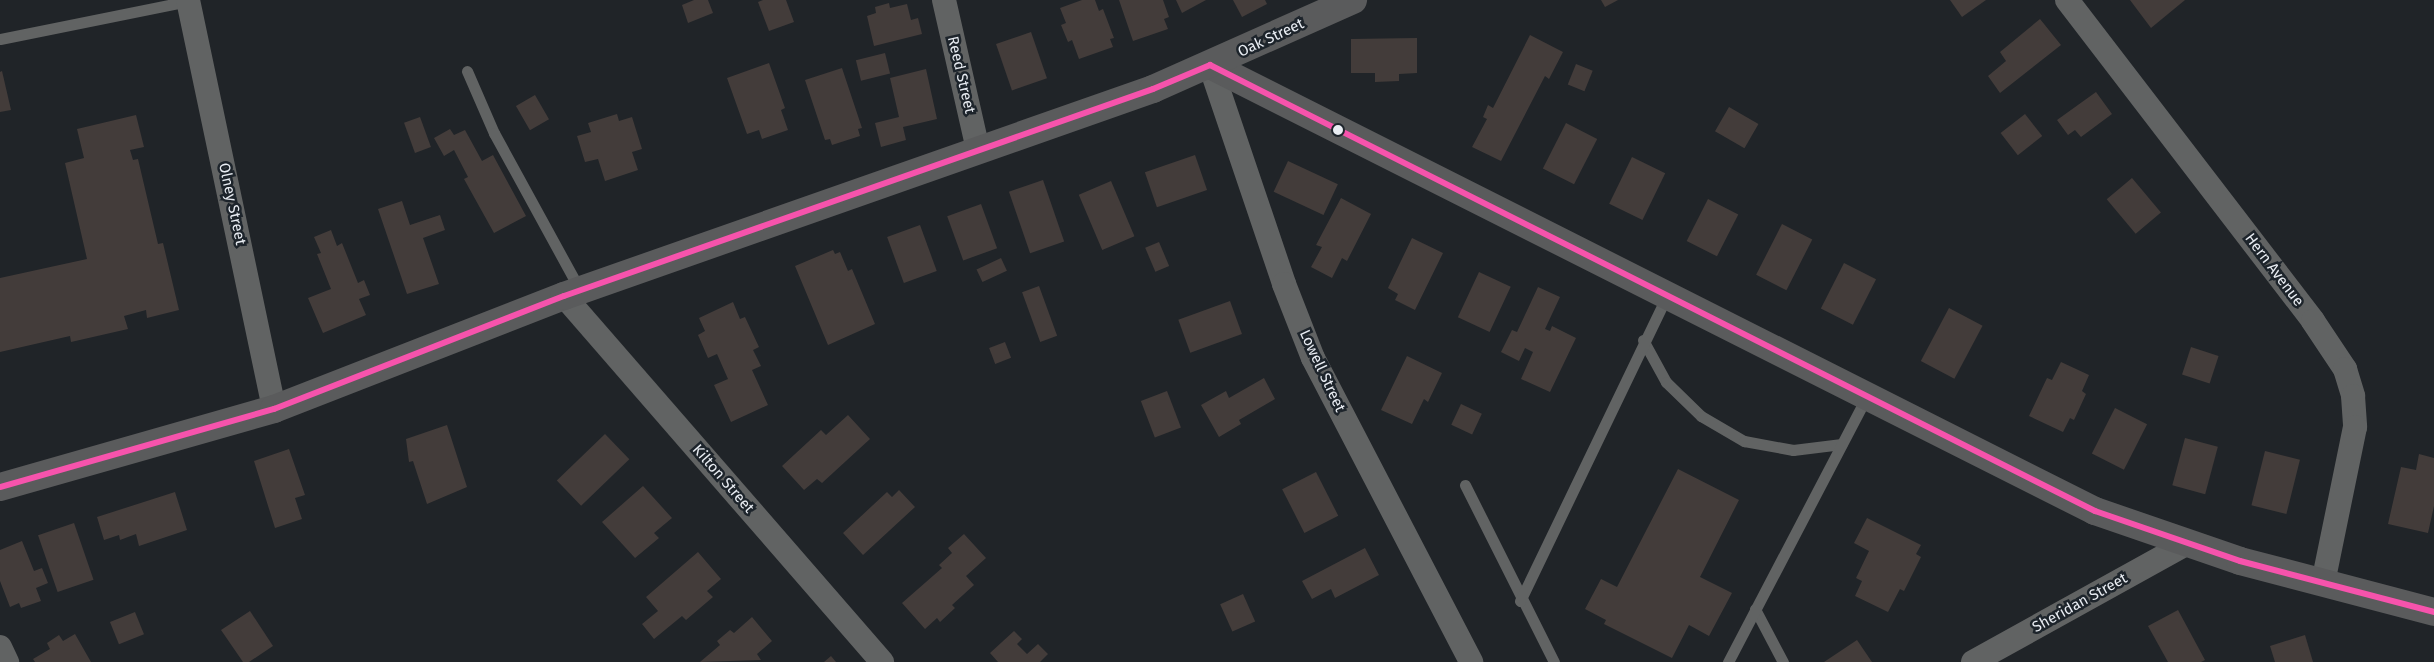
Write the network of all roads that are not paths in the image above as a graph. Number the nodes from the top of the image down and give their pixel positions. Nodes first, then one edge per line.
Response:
1 (944, 0) edge
2 (1353, 0) edge
3 (2066, 0) edge
4 (188, 1) edge
5 (0, 39) edge
6 (1210, 65) junction
7 (467, 72) dead end
8 (978, 150) junction
9 (572, 293) junction
10 (1667, 296) junction
11 (1643, 340) junction
12 (1866, 396) junction
13 (274, 409) junction
14 (1842, 444) junction
15 (1464, 485) dead end
16 (0, 487) edge
17 (2186, 544) junction
18 (2322, 583) junction
19 (1520, 601) junction
20 (1755, 610) junction
21 (2434, 612) edge
22 (0, 647) edge
23 (7, 662) edge
24 (882, 662) edge
25 (1471, 662) edge
26 (1554, 662) edge
27 (1728, 662) edge
28 (1782, 662) edge
29 (1974, 662) edge

1 - 8 street, Reed Street
2 - 6 street, Oak Street
3 - 18 street, Hern Avenue
4 - 5 lane
4 - 13 street, Olney Street
6 - 8 street, Oak Street
6 - 10 street
6 - 25 street, Lowell Street
7 - 9 lane
8 - 9 street, Oak Street
9 - 13 street, Oak Street
9 - 24 street, Kilton Street
10 - 11 lane
10 - 12 street
11 - 14 lane
11 - 19 lane
12 - 14 lane
12 - 17 street
13 - 16 street, Oak Street
14 - 20 lane
15 - 19 lane
17 - 18 street
17 - 29 street, Sheridan Street
18 - 21 street
19 - 26 lane
20 - 27 lane
20 - 28 lane
22 - 23 street

